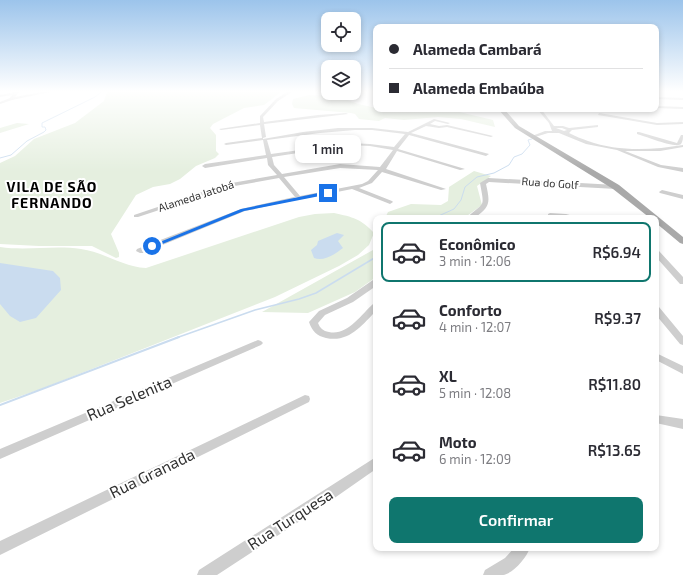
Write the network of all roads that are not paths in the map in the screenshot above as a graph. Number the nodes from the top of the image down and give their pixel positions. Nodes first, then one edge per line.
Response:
1 (261, 119) edge
2 (301, 119) edge
3 (510, 119) edge
4 (514, 119) edge
5 (547, 119) edge
6 (628, 119) edge
7 (262, 123) junction
8 (683, 123) edge
9 (425, 124) junction
10 (448, 124) dead end
11 (553, 126) junction
12 (596, 126) dead end
13 (221, 129) dead end
14 (570, 130) junction
15 (547, 132) junction
16 (560, 132) junction
17 (408, 133) junction
18 (639, 133) dead end
19 (491, 136) dead end
20 (531, 136) junction
21 (683, 136) edge
22 (265, 139) junction
23 (542, 142) junction
24 (226, 144) dead end
25 (681, 145) edge
26 (611, 147) junction
27 (396, 149) junction
28 (486, 154) dead end
29 (269, 156) junction
30 (205, 166) dead end
31 (462, 169) dead end
32 (382, 170) junction
33 (683, 170) edge
34 (280, 176) junction
35 (616, 187) junction
36 (354, 188) junction
37 (443, 189) dead end
38 (662, 192) dead end
39 (683, 197) edge
40 (297, 198) junction
41 (390, 202) dead end
42 (474, 215) edge
43 (652, 215) edge
44 (136, 216) dead end
45 (659, 221) edge
46 (683, 241) edge
47 (140, 252) dead end
48 (659, 257) edge
49 (683, 282) edge
50 (373, 284) edge
51 (373, 309) edge
52 (659, 314) edge
53 (683, 342) edge
54 (258, 343) dead end
55 (659, 358) edge
56 (683, 370) edge
57 (304, 399) dead end
58 (659, 420) edge
59 (683, 424) edge
60 (0, 454) edge
61 (373, 464) edge
62 (0, 548) edge
63 (520, 551) edge
64 (204, 575) edge
65 (490, 575) edge

1 - 7 street
2 - 7 street
3 - 20 main road
4 - 20 main road
5 - 11 street
6 - 8 street
7 - 13 street
7 - 22 street
9 - 10 street
9 - 17 street
9 - 19 street
11 - 14 street
11 - 15 street
11 - 16 street
12 - 14 street
14 - 16 street
14 - 26 street
15 - 16 street
15 - 20 street
16 - 23 street
16 - 26 street
17 - 22 street
17 - 27 street
17 - 28 street
18 - 25 street
20 - 23 main road
21 - 25 street
22 - 24 street
22 - 29 street
23 - 35 main road
25 - 26 street
26 - 33 street
27 - 29 street
27 - 31 street
27 - 32 street
29 - 30 street
29 - 34 street
32 - 34 street, Alameda Jatobá
32 - 36 street
32 - 37 street, Alameda Jatobá
34 - 40 street
34 - 44 street, Alameda Jatobá
35 - 42 street, Rua do Golf
35 - 43 main road
36 - 40 street
36 - 41 street
38 - 39 street
40 - 47 street
45 - 46 main road
48 - 49 street
50 - 51 street
52 - 53 street
54 - 60 street, Rua Selenita
55 - 56 street
57 - 62 street, Rua Granada
58 - 59 street
61 - 64 street, Rua Turquesa
63 - 65 street

